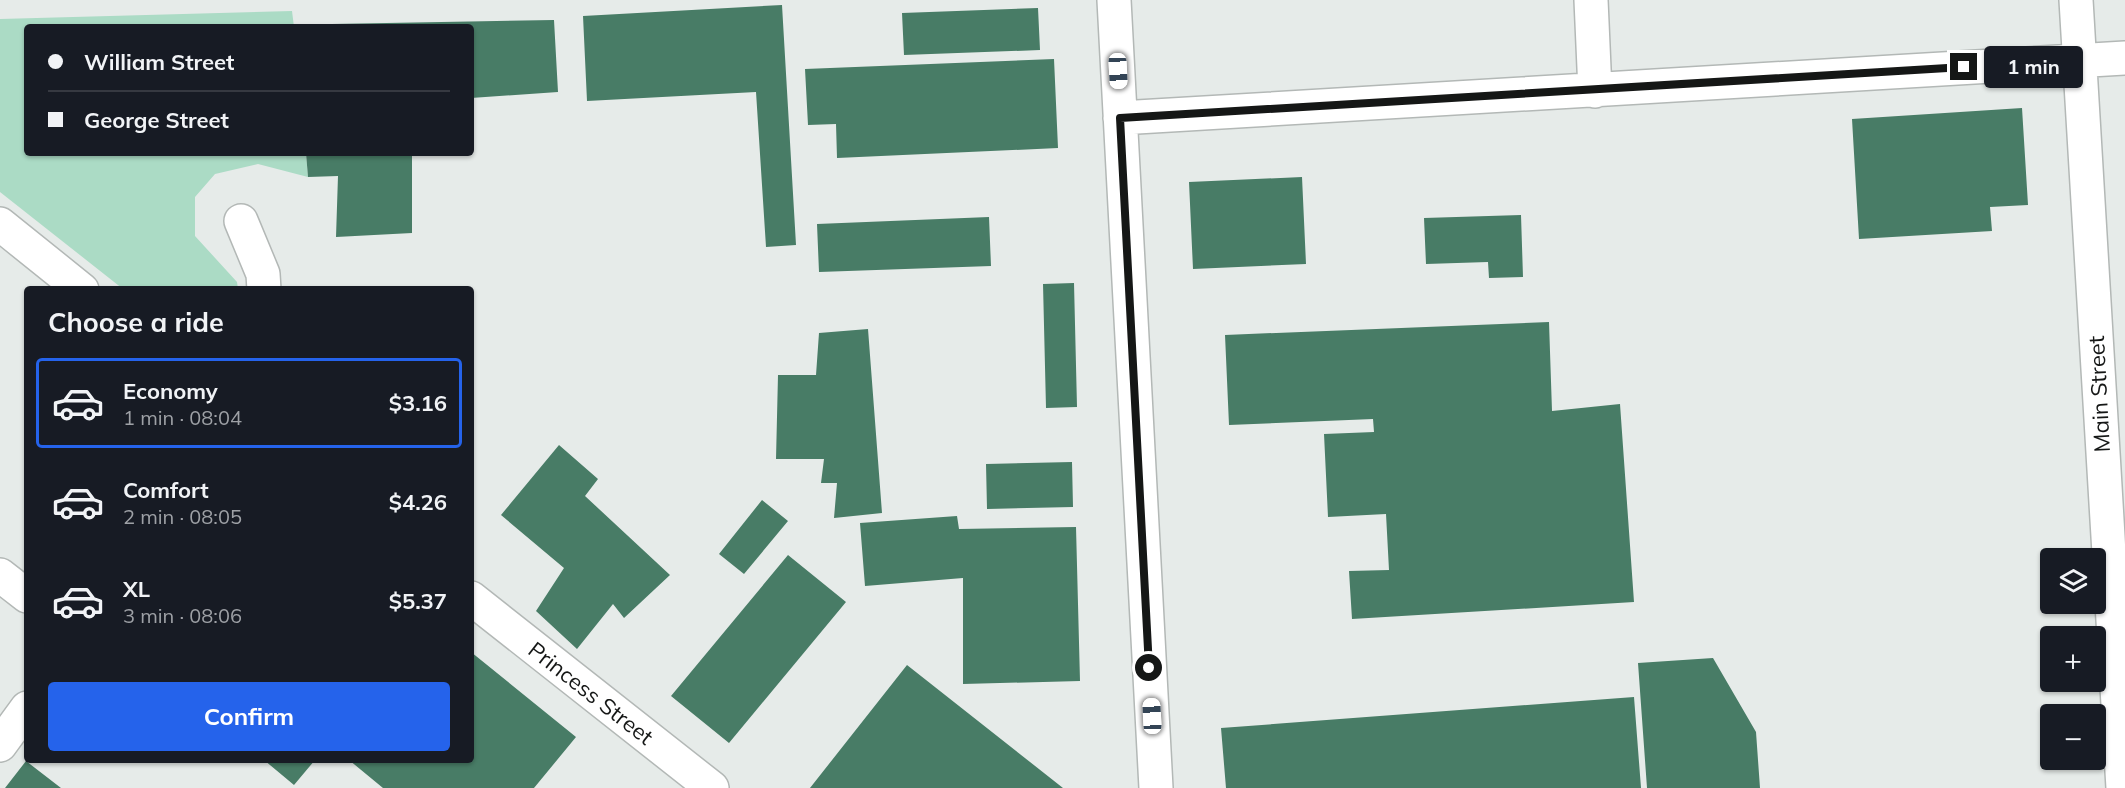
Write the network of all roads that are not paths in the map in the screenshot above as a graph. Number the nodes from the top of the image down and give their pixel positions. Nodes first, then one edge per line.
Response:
1 (1114, 0) edge
2 (1591, 0) edge
3 (2076, 0) edge
4 (2125, 58) edge
5 (2079, 60) junction
6 (1595, 91) junction
7 (1120, 118) junction
8 (241, 221) dead end
9 (0, 224) edge
10 (77, 286) edge
11 (264, 286) edge
12 (0, 575) edge
13 (24, 594) edge
14 (474, 600) edge
15 (24, 712) edge
16 (0, 745) edge
17 (712, 788) edge
18 (1156, 788) edge
19 (2123, 788) edge

1 - 7 street
2 - 6 street
3 - 5 street, Main Street
4 - 5 street
5 - 6 street
5 - 19 street, Main Street
6 - 7 street
7 - 18 street
8 - 11 street
9 - 10 street
12 - 13 street
14 - 17 street, Princess Street
15 - 16 street

